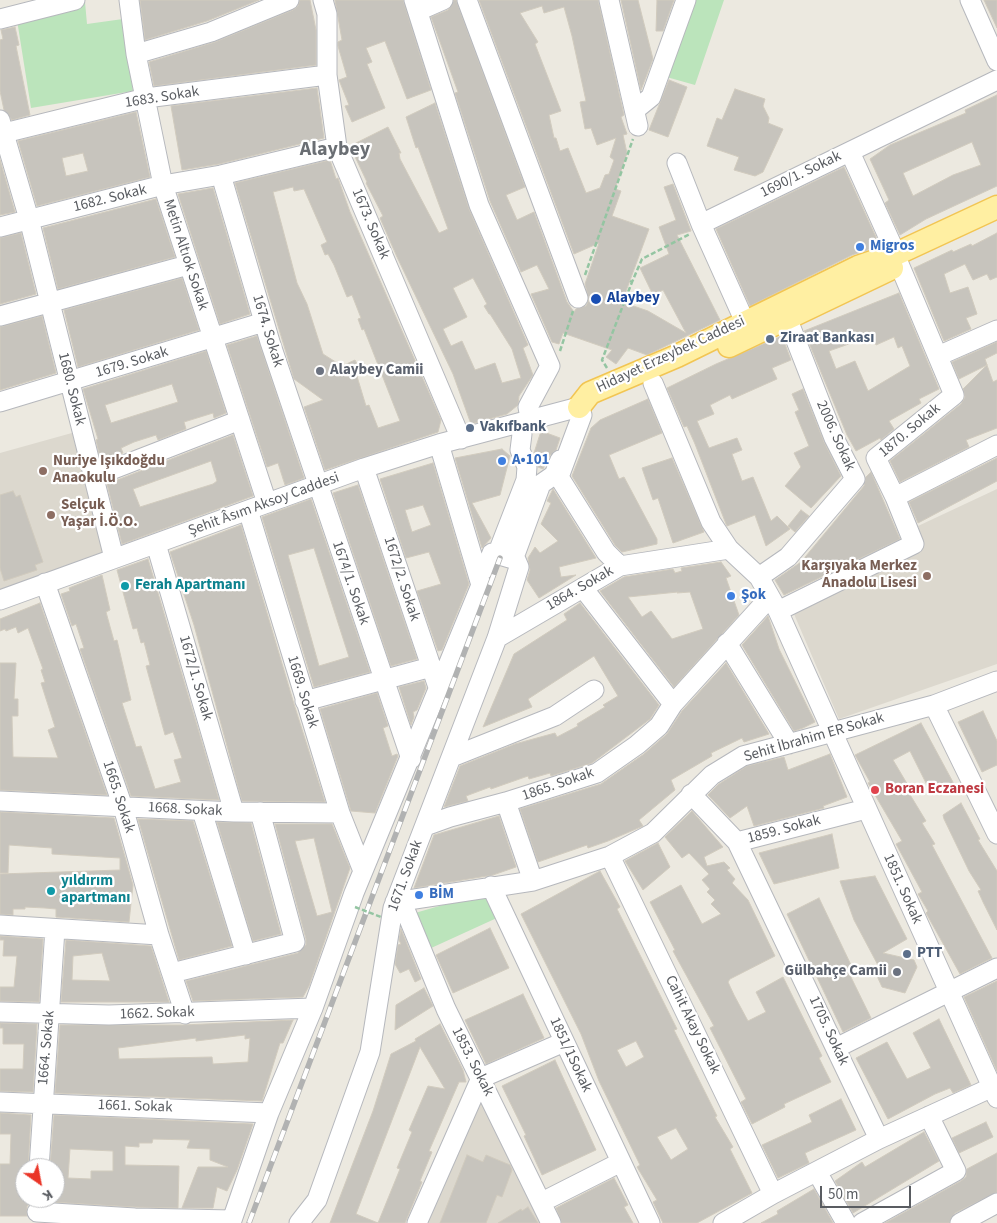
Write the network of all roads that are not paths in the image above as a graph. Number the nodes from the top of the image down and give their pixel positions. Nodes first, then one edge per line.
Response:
1 (75, 0) edge
2 (129, 0) edge
3 (288, 0) edge
4 (323, 0) edge
5 (442, 0) edge
6 (467, 0) edge
7 (609, 0) edge
8 (686, 0) edge
9 (970, 0) edge
10 (416, 6) edge
11 (0, 19) edge
12 (136, 54) junction
13 (997, 61) edge
14 (327, 75) junction
15 (997, 80) edge
16 (146, 98) junction
17 (1, 128) edge
18 (337, 147) junction
19 (850, 152) junction
20 (677, 164) dead end
21 (221, 174) junction
22 (162, 186) junction
23 (997, 207) edge
24 (997, 217) edge
25 (29, 219) junction
26 (0, 227) edge
27 (698, 228) junction
28 (898, 259) junction
29 (188, 265) junction
30 (578, 298) road end
31 (50, 303) junction
32 (0, 316) edge
33 (788, 320) junction
34 (264, 322) junction
35 (745, 322) junction
36 (997, 330) edge
37 (212, 338) junction
38 (938, 356) junction
39 (69, 383) junction
40 (653, 383) junction
41 (0, 402) edge
42 (579, 407) junction
43 (240, 420) junction
44 (526, 427) junction
45 (461, 438) junction
46 (997, 444) edge
47 (441, 450) junction
48 (876, 458) junction
49 (364, 468) junction
50 (93, 477) junction
51 (855, 479) junction
52 (317, 485) junction
53 (895, 497) junction
54 (267, 503) junction
55 (248, 510) junction
56 (156, 544) junction
57 (729, 549) junction
58 (114, 558) junction
59 (620, 566) junction
60 (478, 573) junction
61 (759, 578) junction
62 (45, 583) junction
63 (583, 588) junction
64 (0, 600) edge
65 (774, 604) junction
66 (497, 638) junction
67 (727, 643) junction
68 (431, 666) junction
69 (383, 680) junction
70 (997, 681) edge
71 (439, 690) junction
72 (594, 690) dead end
73 (305, 701) junction
74 (673, 704) junction
75 (934, 705) junction
76 (834, 732) junction
77 (789, 744) junction
78 (452, 757) junction
79 (411, 759) junction
80 (691, 794) junction
81 (0, 801) edge
82 (506, 802) junction
83 (122, 807) junction
84 (866, 809) junction
85 (202, 811) junction
86 (234, 812) junction
87 (260, 812) junction
88 (340, 812) junction
89 (425, 826) junction
90 (997, 834) edge
91 (738, 842) junction
92 (610, 856) junction
93 (363, 871) junction
94 (534, 881) junction
95 (491, 886) junction
96 (395, 902) junction
97 (0, 925) edge
98 (55, 929) junction
99 (158, 935) junction
100 (246, 955) junction
101 (997, 968) edge
102 (172, 973) junction
103 (948, 991) junction
104 (313, 1008) junction
105 (0, 1012) edge
106 (50, 1013) junction
107 (185, 1014) junction
108 (564, 1042) junction
109 (836, 1048) junction
110 (481, 1078) junction
111 (995, 1090) edge
112 (0, 1102) edge
113 (42, 1103) junction
114 (269, 1112) junction
115 (929, 1116) junction
116 (879, 1139) junction
117 (39, 1158) edge
118 (621, 1162) junction
119 (817, 1172) junction
120 (774, 1194) junction
121 (542, 1202) junction
122 (997, 1203) edge
123 (37, 1211) edge
124 (231, 1221) edge
125 (299, 1223) edge
126 (417, 1223) edge
127 (551, 1223) edge
128 (650, 1223) edge
129 (723, 1223) edge
130 (846, 1223) edge
131 (862, 1223) edge
132 (960, 1223) edge

1 - 11 street
2 - 12 street, Metin Altıok Sokak
3 - 12 street
4 - 14 street, 1673. Sokak
5 - 10 street
6 - 30 street
7 - 8 street
9 - 13 street
10 - 44 street
12 - 16 street, Metin Altıok Sokak
14 - 16 street, 1683. Sokak
14 - 18 street, 1673. Sokak
15 - 19 street, 1690/1. Sokak
16 - 17 street, 1683. Sokak
16 - 22 street, Metin Altıok Sokak
17 - 25 street, 1680. Sokak
18 - 21 street, 1682. Sokak
18 - 45 street, 1673. Sokak
19 - 27 street, 1690/1. Sokak
19 - 28 street, 1870. Sokak
20 - 27 street
21 - 22 street, 1682. Sokak
21 - 34 street, 1674. Sokak
22 - 25 street, 1682. Sokak
22 - 29 street, Metin Altıok Sokak
23 - 28 main road, Hidayet Erzeybek Caddesi
24 - 28 main road, Hidayet Erzeybek Caddesi
25 - 26 street, 1682. Sokak
25 - 31 street, 1680. Sokak
27 - 35 street
28 - 33 main road, Hidayet Erzeybek Caddesi
28 - 35 main road, Hidayet Erzeybek Caddesi
28 - 38 street, 1870. Sokak
29 - 31 street
29 - 37 street, Metin Altıok Sokak
31 - 32 street
31 - 39 street, 1680. Sokak
33 - 40 main road, Hidayet Erzeybek Caddesi
33 - 51 street, 2006. Sokak
34 - 37 street, 1679. Sokak
34 - 52 street, 1674. Sokak
35 - 42 main road, Hidayet Erzeybek Caddesi
36 - 38 street
37 - 39 street, 1679. Sokak
37 - 43 street, Metin Altıok Sokak
38 - 48 street, 1870. Sokak
39 - 41 street, 1679. Sokak
39 - 50 street, 1680. Sokak
40 - 42 main road, Hidayet Erzeybek Caddesi
40 - 57 street, 1851. Sokak
42 - 44 street
42 - 59 street
43 - 50 street
43 - 54 street, Metin Altıok Sokak
44 - 44 street
44 - 45 street, Şehit Âsım Aksoy Caddesi
44 - 47 street
45 - 47 street, Şehit Âsım Aksoy Caddesi
46 - 53 street
47 - 49 street, Şehit Âsım Aksoy Caddesi
47 - 60 street
48 - 51 street
48 - 53 street, 1870. Sokak
49 - 52 street, Şehit Âsım Aksoy Caddesi
49 - 68 street, 1672/2. Sokak
50 - 58 street, 1680. Sokak
51 - 61 street, 2006. Sokak
52 - 54 street, Şehit Âsım Aksoy Caddesi
52 - 69 street, 1674/1. Sokak
53 - 65 street, 1870. Sokak
54 - 55 street, Şehit Âsım Aksoy Caddesi
55 - 56 street, Şehit Âsım Aksoy Caddesi
55 - 73 street, 1669. Sokak
56 - 58 street, Şehit Âsım Aksoy Caddesi
56 - 86 street, 1672/1. Sokak
57 - 59 street, 1864. Sokak
57 - 61 street, 1851. Sokak
58 - 62 street, Şehit Âsım Aksoy Caddesi
59 - 63 street, 1864. Sokak
60 - 66 street, 1671. Sokak
60 - 71 street
61 - 65 street, 1851. Sokak
62 - 64 street, Şehit Âsım Aksoy Caddesi
62 - 83 street, 1665. Sokak
63 - 66 street, 1864. Sokak
63 - 74 street
65 - 67 street, 1865. Sokak
65 - 76 street, 1851. Sokak
66 - 78 street, 1671. Sokak
67 - 74 street, 1865. Sokak
67 - 77 street
68 - 69 street
68 - 71 street, 1672/2. Sokak
69 - 73 street
69 - 79 street, 1674/1. Sokak
70 - 75 street, Sehit İbrahim ER Sokak
71 - 79 street
72 - 78 street
73 - 88 street, 1669. Sokak
74 - 82 street, 1865. Sokak
75 - 76 street, Sehit İbrahim ER Sokak
75 - 90 street
76 - 77 street, Sehit İbrahim ER Sokak
76 - 84 street, 1851. Sokak
77 - 80 street, Sehit İbrahim ER Sokak
78 - 89 street, 1671. Sokak
79 - 93 street
80 - 91 street, 1859. Sokak
80 - 92 street, Sehit İbrahim ER Sokak
81 - 83 street, 1668. Sokak
82 - 89 street, 1865. Sokak
82 - 94 street
83 - 85 street, 1668. Sokak
83 - 99 street, 1665. Sokak
84 - 91 street, 1859. Sokak
84 - 103 street, 1851. Sokak
85 - 86 street, 1668. Sokak
85 - 100 street
86 - 87 street, 1668. Sokak
87 - 88 street, 1668. Sokak
87 - 100 street
88 - 93 street, 1669. Sokak
89 - 96 street, 1671. Sokak
91 - 109 street, 1705. Sokak
92 - 94 street, Sehit İbrahim ER Sokak
92 - 120 street, Cahit Akay Sokak
93 - 104 street
94 - 95 street, Sehit İbrahim ER Sokak
95 - 96 street, Sehit İbrahim ER Sokak
95 - 108 street, 1851/1Sokak
96 - 110 street, 1853. Sokak
96 - 125 street, 1671. Sokak
97 - 98 street
98 - 99 street
98 - 106 street, 1664. Sokak
99 - 102 street, 1665. Sokak
100 - 102 street
101 - 103 street
102 - 107 street, 1665. Sokak
103 - 109 street
103 - 111 street, 1851. Sokak
104 - 107 street, 1662. Sokak
104 - 114 street
105 - 106 street, 1662. Sokak
106 - 107 street, 1662. Sokak
106 - 113 street, 1664. Sokak
108 - 110 street
108 - 118 street, 1851/1Sokak
109 - 116 street, 1705. Sokak
110 - 121 street, 1853. Sokak
110 - 126 street
111 - 115 street
112 - 113 street, 1661. Sokak
113 - 114 street, 1661. Sokak
113 - 117 street, 1664. Sokak
114 - 124 street
115 - 116 street
115 - 131 street
116 - 119 street
118 - 121 street
118 - 128 street, 1851/1Sokak
119 - 120 street
119 - 130 street
120 - 129 street
121 - 127 street, 1853. Sokak
122 - 132 street
123 - 124 street

